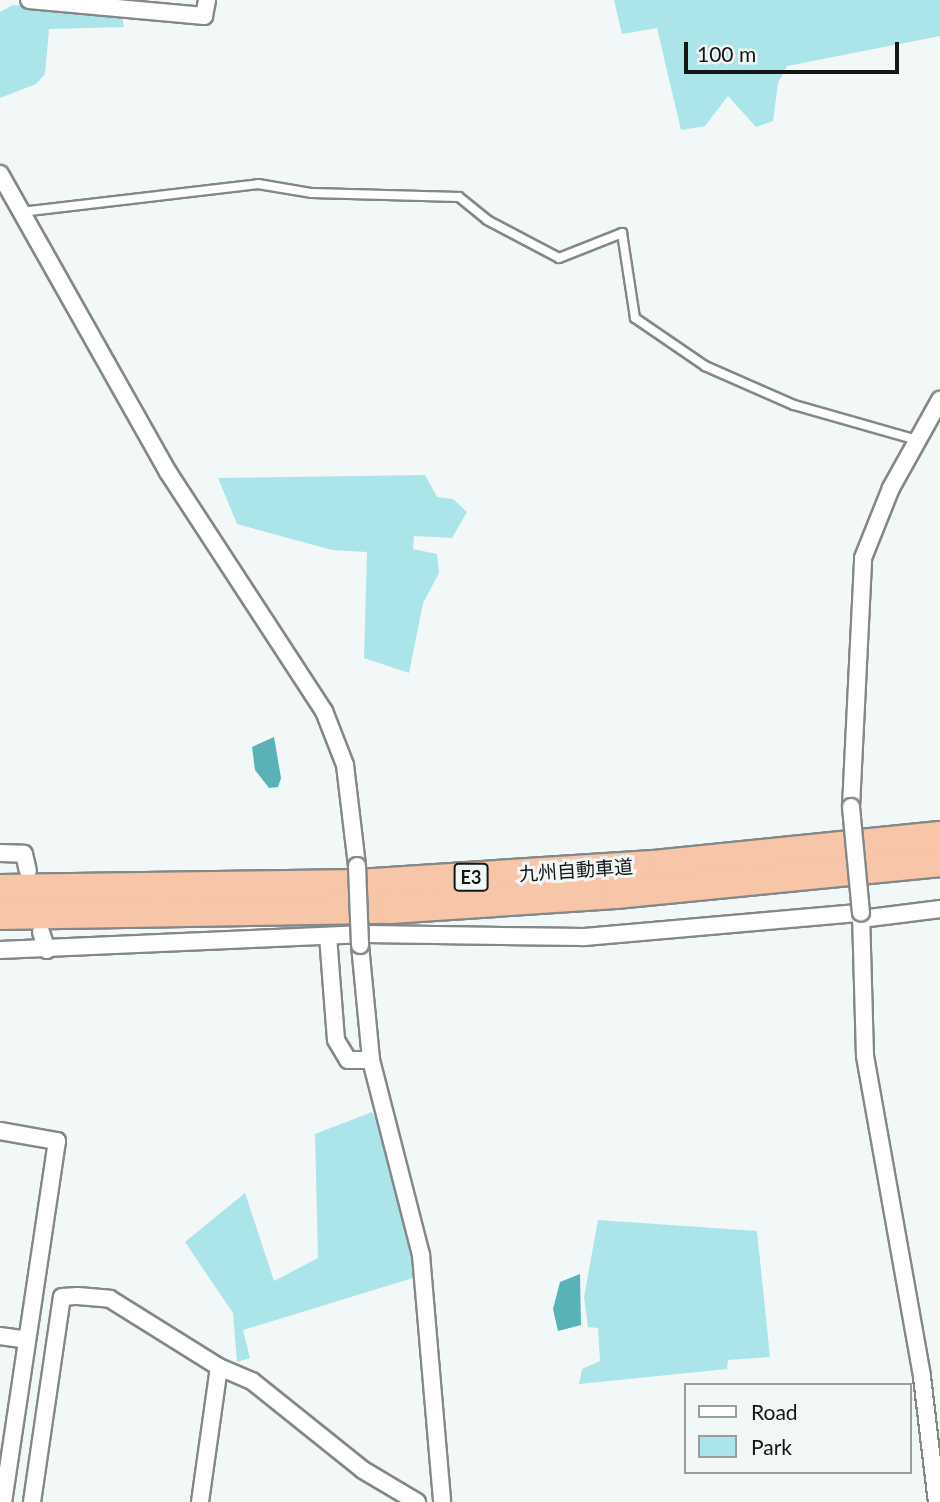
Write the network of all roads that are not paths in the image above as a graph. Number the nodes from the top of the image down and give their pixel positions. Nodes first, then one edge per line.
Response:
1 (29, 0) edge
2 (207, 0) edge
3 (0, 174) edge
4 (18, 212) junction
5 (940, 400) edge
6 (917, 440) junction
7 (940, 836) edge
8 (0, 853) edge
9 (940, 862) edge
10 (28, 871) dead end
11 (0, 889) edge
12 (940, 909) edge
13 (0, 915) edge
14 (861, 916) junction
15 (41, 932) dead end
16 (328, 936) junction
17 (0, 950) edge
18 (47, 950) junction
19 (371, 1060) junction
20 (0, 1131) edge
21 (0, 1336) edge
22 (27, 1340) junction
23 (219, 1367) junction
24 (3, 1502) edge
25 (32, 1502) edge
26 (200, 1502) edge
27 (417, 1502) edge
28 (442, 1502) edge
29 (937, 1502) edge

1 - 2 street
3 - 4 street
4 - 6 lane
4 - 19 street, bridge
5 - 6 street
6 - 14 street, bridge
7 - 11 highway, 九州自動車道 / E3
8 - 10 street
9 - 13 highway, 九州自動車道 / E3
12 - 14 street
14 - 16 street
14 - 29 street
15 - 18 street
16 - 18 street
16 - 19 street
17 - 18 street
19 - 28 street
20 - 22 street
21 - 22 street
22 - 24 street
23 - 25 street
23 - 26 street
23 - 27 street

